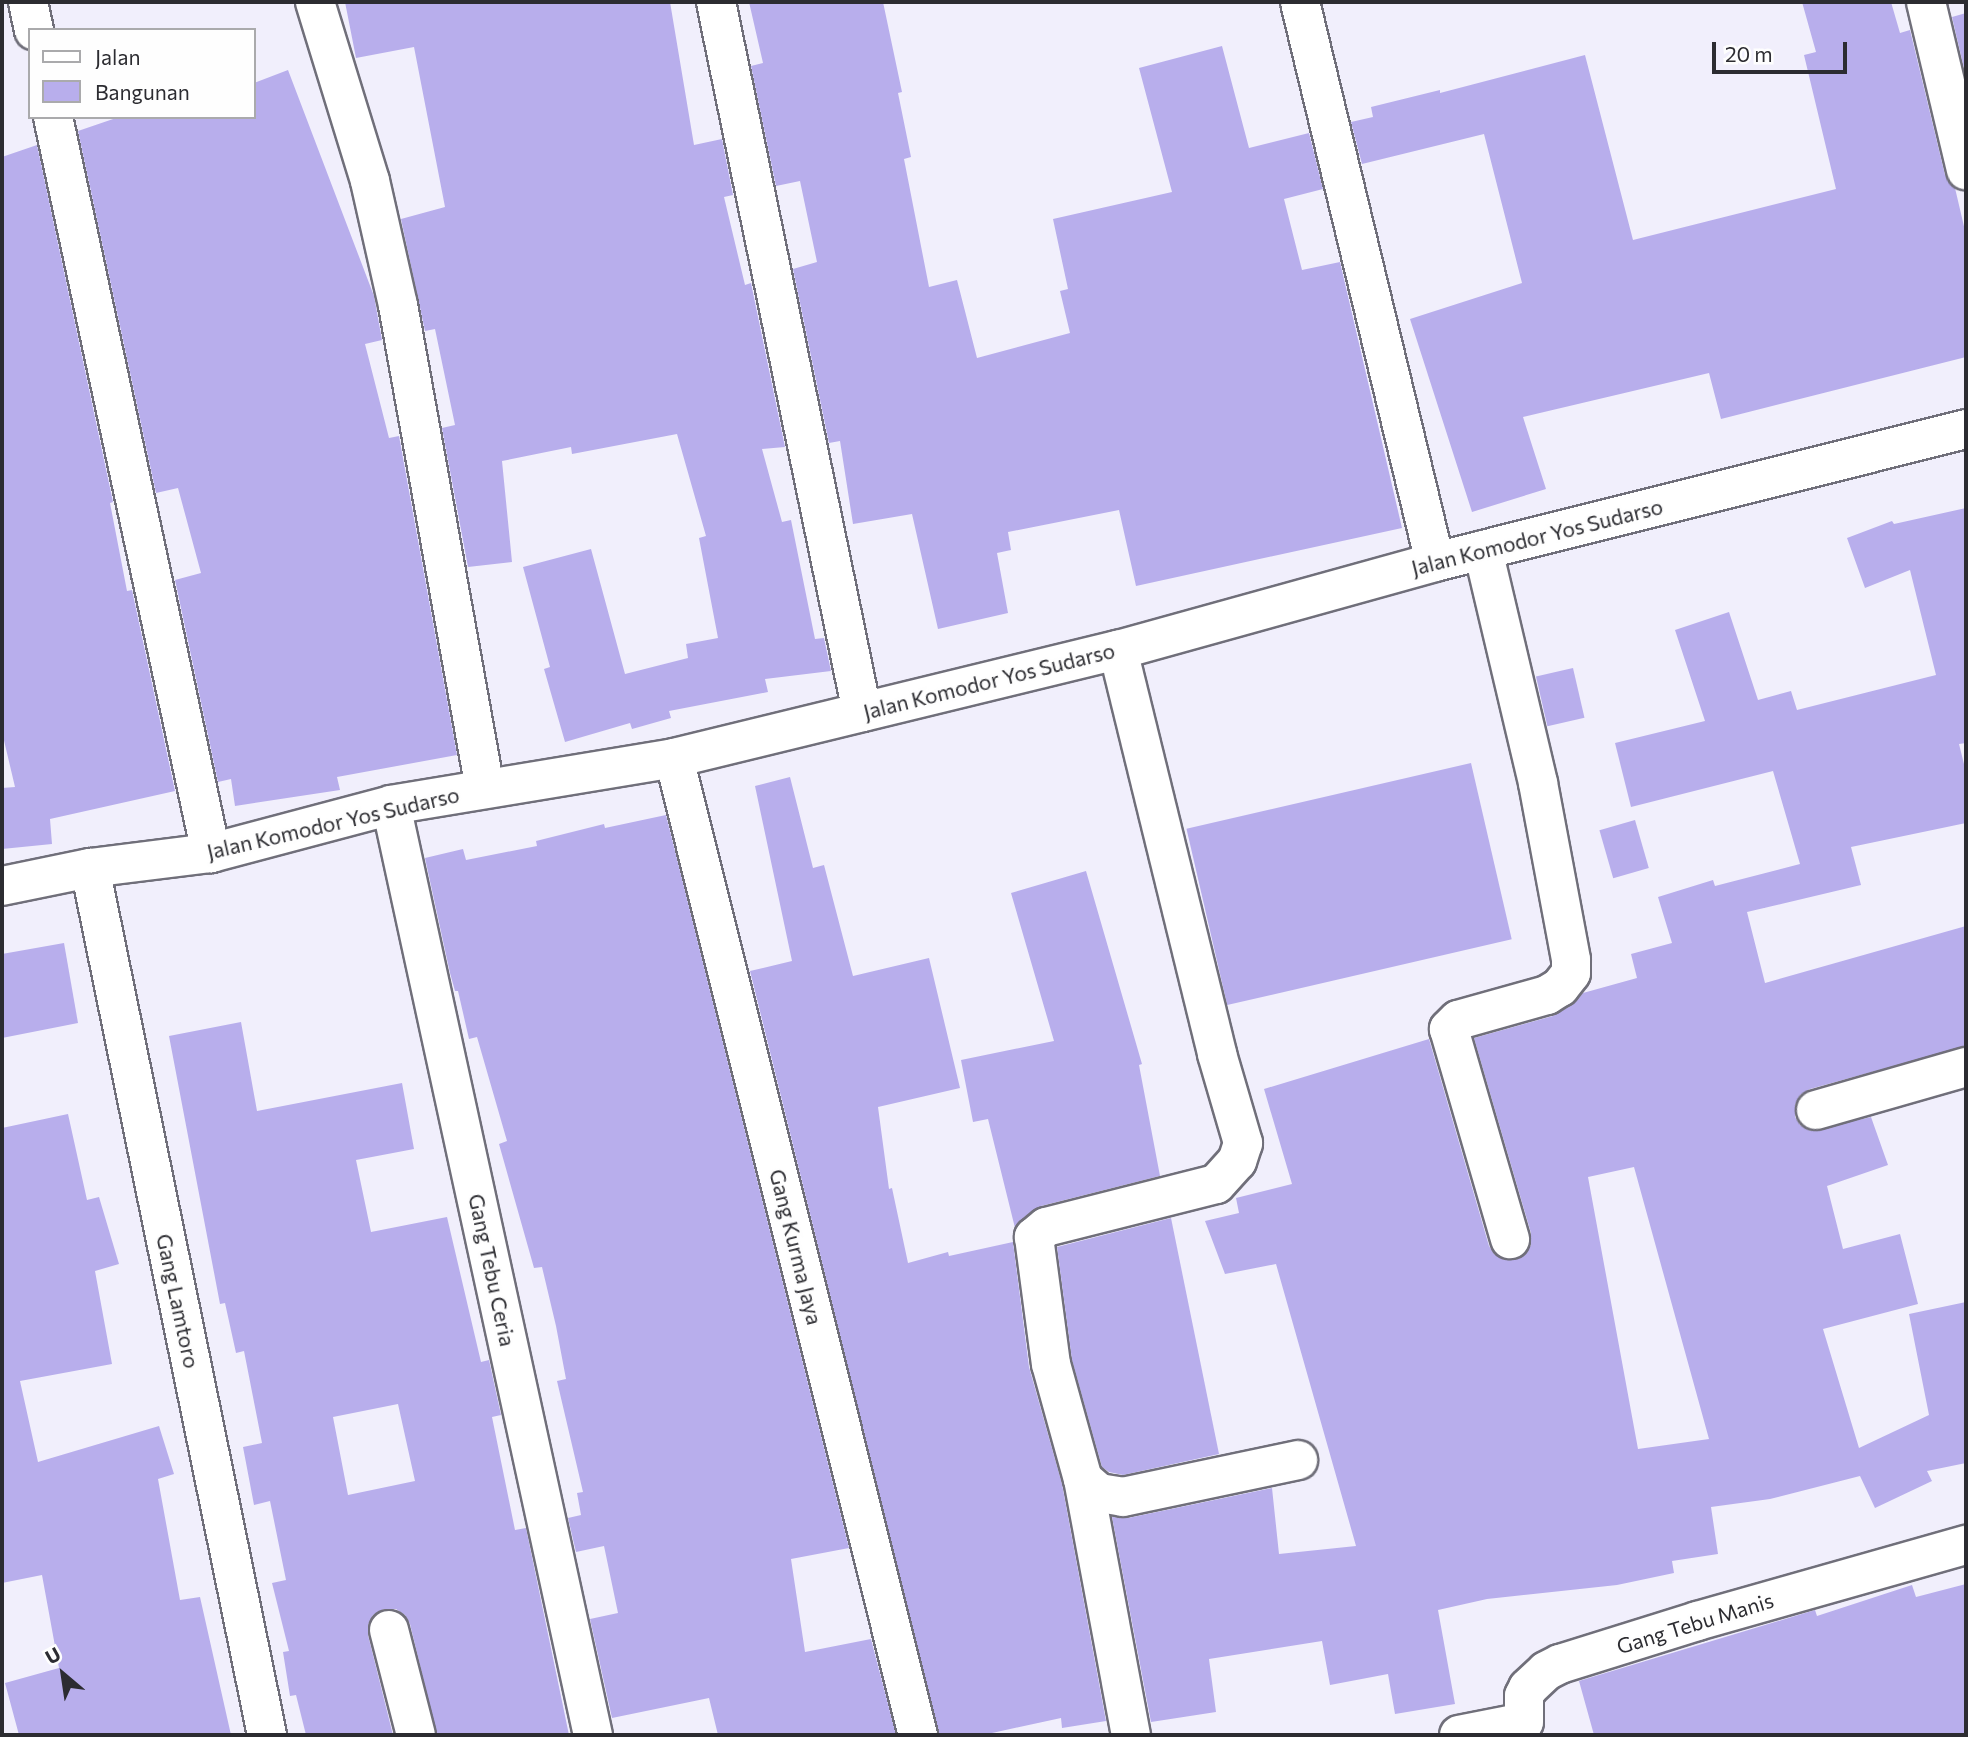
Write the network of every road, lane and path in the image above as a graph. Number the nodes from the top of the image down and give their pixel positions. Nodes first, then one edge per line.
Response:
1 (28, 2) edge
2 (315, 2) edge
3 (716, 2) edge
4 (1300, 2) edge
5 (1926, 2) edge
6 (34, 28) edge
7 (53, 119) edge
8 (1966, 170) edge
9 (1966, 429) edge
10 (1483, 550) junction
11 (1435, 562) junction
12 (1118, 650) junction
13 (862, 712) junction
14 (674, 758) junction
15 (485, 788) junction
16 (391, 805) junction
17 (211, 853) junction
18 (90, 868) junction
19 (2, 886) edge
20 (1966, 1067) edge
21 (1816, 1110) dead end
22 (1510, 1238) dead end
23 (1298, 1460) dead end
24 (1083, 1479) junction
25 (1966, 1545) edge
26 (389, 1630) dead end
27 (1526, 1729) edge
28 (267, 1735) edge
29 (416, 1735) edge
30 (593, 1735) edge
31 (918, 1735) edge
32 (1130, 1735) edge
33 (1459, 1735) edge

1 - 6 street
2 - 15 street
3 - 13 street
4 - 11 street
5 - 8 street
7 - 17 street
9 - 10 street, Jalan Komodor Yos Sudarso
10 - 11 street, Jalan Komodor Yos Sudarso
10 - 22 street
11 - 12 street, Jalan Komodor Yos Sudarso
12 - 13 street, Jalan Komodor Yos Sudarso
12 - 24 street
13 - 14 street, Jalan Komodor Yos Sudarso
14 - 15 street, Jalan Komodor Yos Sudarso
14 - 31 street, Gang Kurma Jaya
15 - 16 street, Jalan Komodor Yos Sudarso
16 - 17 street, Jalan Komodor Yos Sudarso
16 - 30 street, Gang Tebu Ceria
17 - 18 street, Jalan Komodor Yos Sudarso
18 - 19 street, Jalan Komodor Yos Sudarso
18 - 28 street, Gang Lamtoro
20 - 21 street
23 - 24 street
24 - 32 street
25 - 27 street, Gang Tebu Manis
26 - 29 street
27 - 33 street, Gang Tebu Manis

